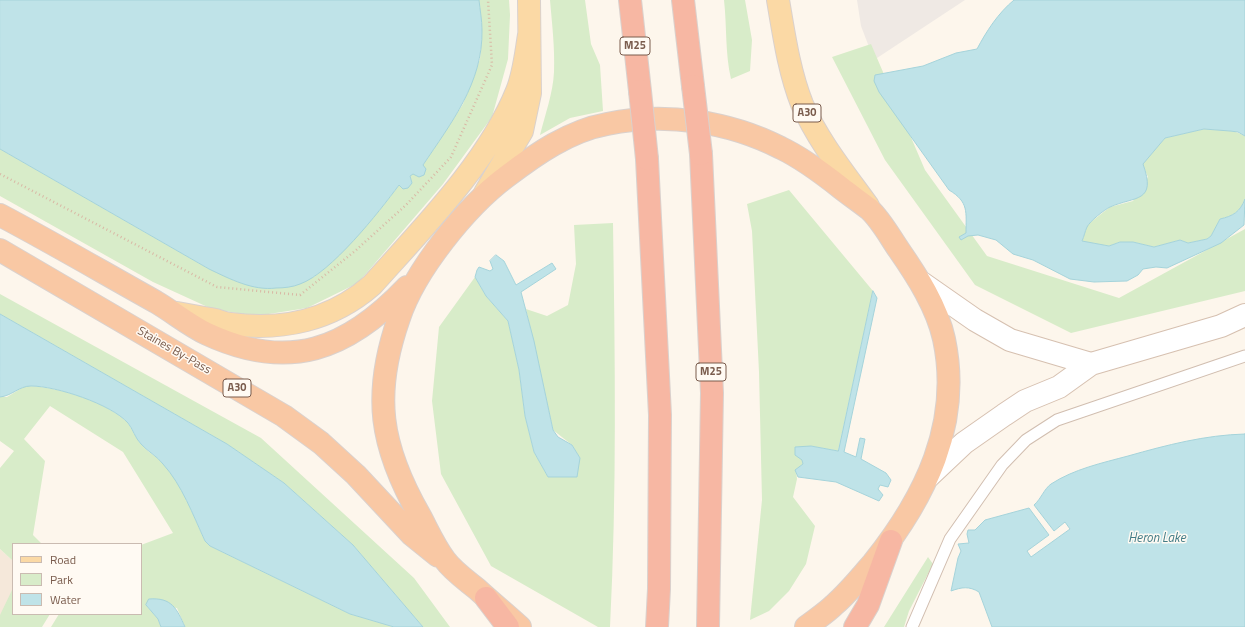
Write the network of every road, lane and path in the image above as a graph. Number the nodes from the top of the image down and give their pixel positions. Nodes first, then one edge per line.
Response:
1 (488, 0) edge
2 (529, 0) edge
3 (630, 0) edge
4 (683, 0) edge
5 (778, 0) edge
6 (529, 35) junction
7 (0, 174) edge
8 (484, 193) junction
9 (872, 211) junction
10 (0, 215) edge
11 (0, 250) edge
12 (420, 274) junction
13 (922, 283) junction
14 (177, 314) junction
15 (1245, 315) edge
16 (1245, 356) edge
17 (1091, 364) junction
18 (929, 476) junction
19 (891, 541) junction
20 (446, 561) junction
21 (486, 598) junction
22 (508, 627) edge
23 (520, 627) edge
24 (657, 627) edge
25 (708, 627) edge
26 (806, 627) edge
27 (855, 627) edge
28 (912, 627) edge

1 - 7 path
2 - 6 main road
3 - 24 highway, M25, bridge
4 - 25 highway, M25, bridge
5 - 9 main road, A30
6 - 8 main road
6 - 14 main road
8 - 9 highway
8 - 12 highway
9 - 13 highway
10 - 14 highway
11 - 20 highway, Staines By-Pass / A30
12 - 14 highway
12 - 20 highway
13 - 17 main road
13 - 18 highway
15 - 17 main road
16 - 28 lane
17 - 18 main road
18 - 19 highway
19 - 26 highway
19 - 27 highway
20 - 21 highway
21 - 22 highway
21 - 23 highway

